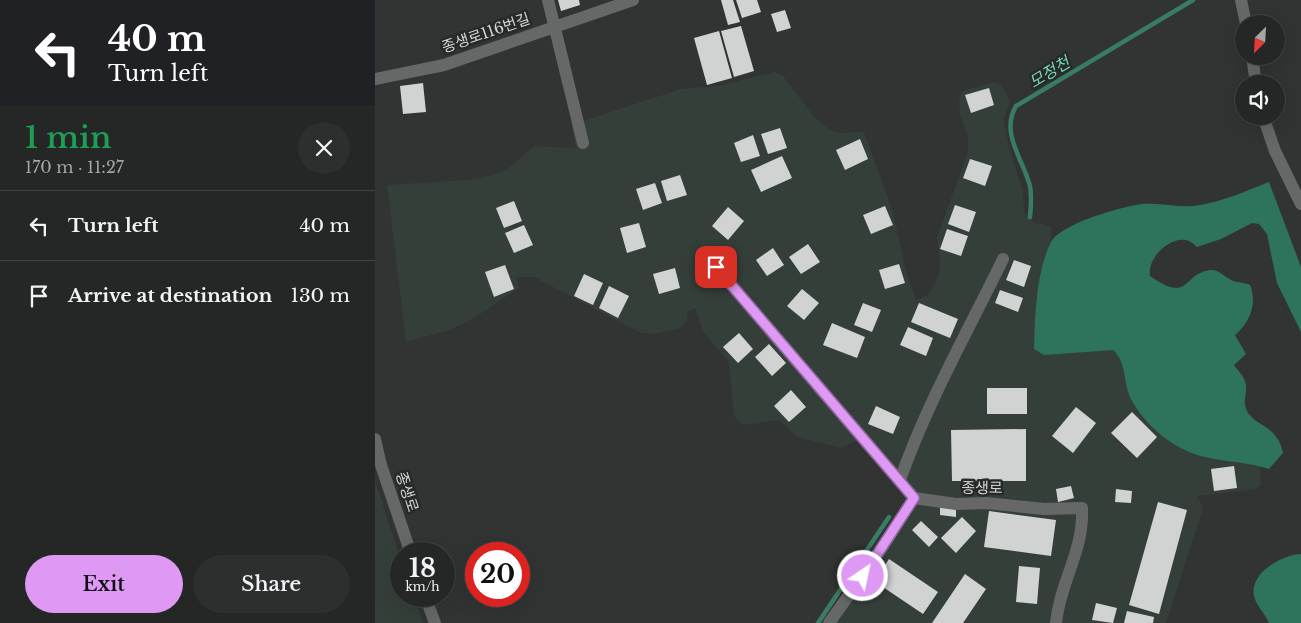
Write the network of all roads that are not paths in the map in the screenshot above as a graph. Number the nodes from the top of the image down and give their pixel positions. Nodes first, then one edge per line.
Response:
1 (548, 0) edge
2 (633, 0) edge
3 (1241, 0) edge
4 (1244, 15) edge
5 (555, 26) junction
6 (375, 79) edge
7 (1266, 125) edge
8 (583, 143) dead end
9 (1301, 204) edge
10 (1003, 260) dead end
11 (716, 267) dead end
12 (375, 439) edge
13 (900, 480) junction
14 (914, 498) junction
15 (407, 542) edge
16 (429, 607) edge
17 (435, 623) edge
18 (829, 623) edge
19 (1056, 623) edge

1 - 5 street
2 - 5 street, 종생로116번길
3 - 4 street
5 - 6 street, 종생로116번길
5 - 8 street
7 - 9 street
10 - 13 street
11 - 13 street
12 - 15 street, 종생로
13 - 14 street
14 - 18 street
14 - 19 street, 종생로
16 - 17 street

